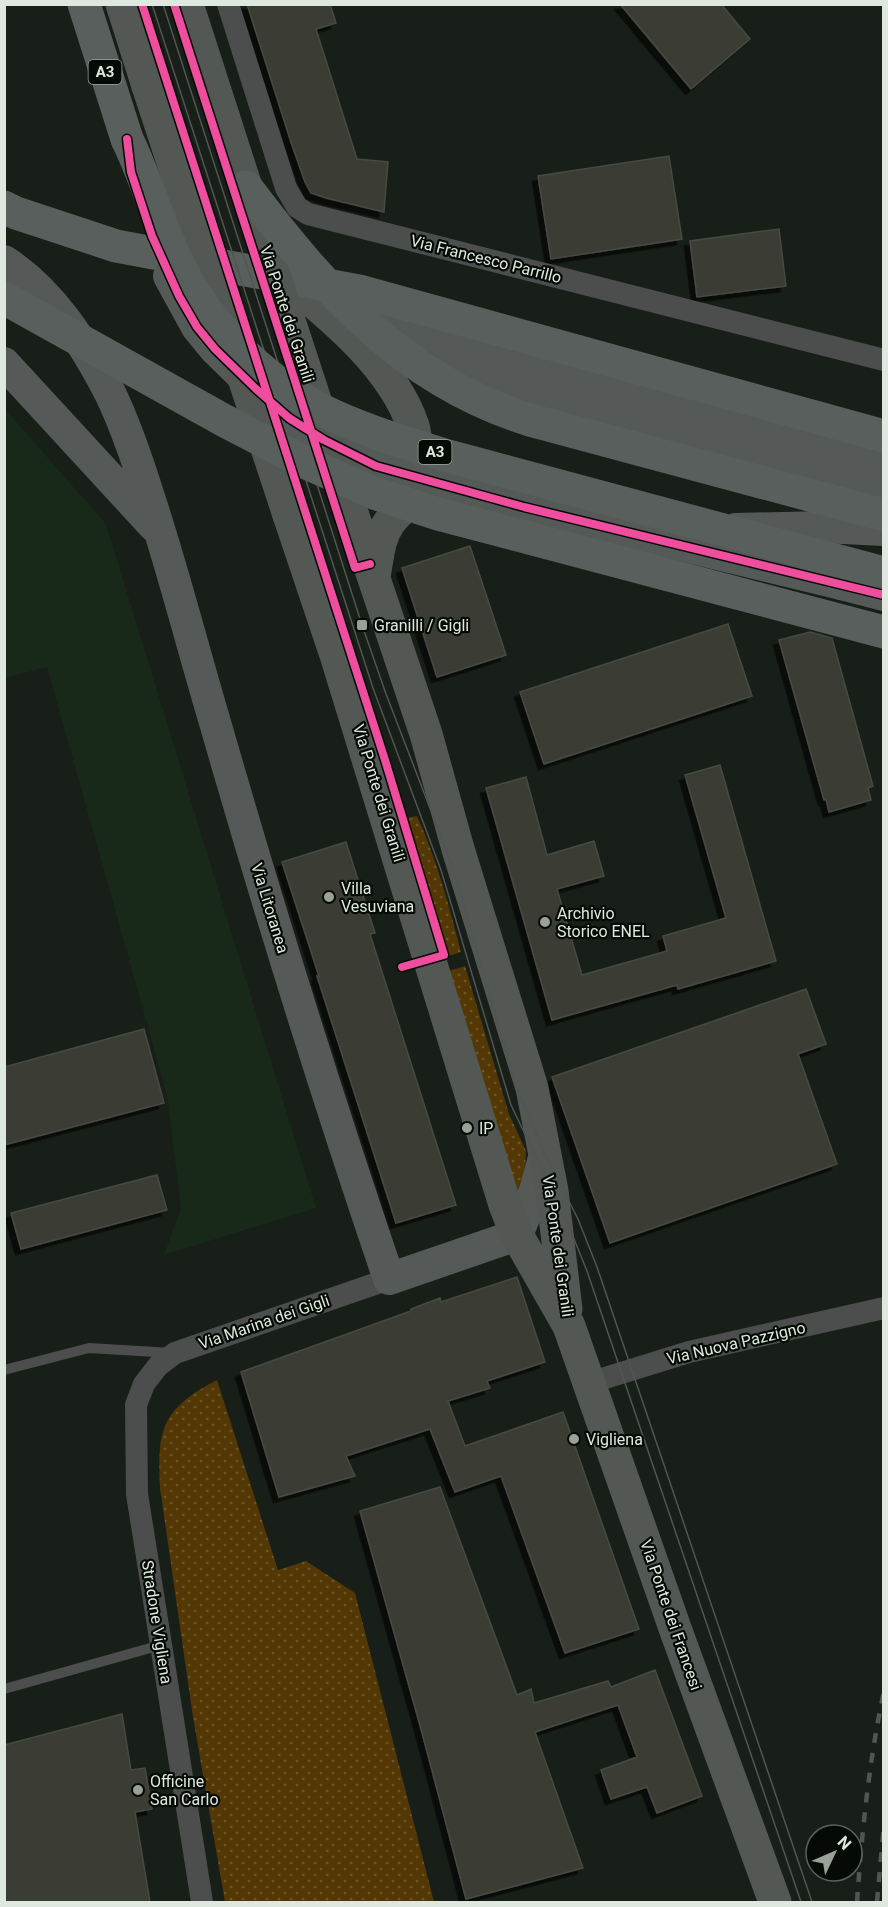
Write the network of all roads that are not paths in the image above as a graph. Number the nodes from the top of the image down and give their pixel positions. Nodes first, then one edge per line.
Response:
1 (84, 4) edge
2 (122, 4) edge
3 (187, 4) edge
4 (228, 4) edge
5 (127, 139) junction
6 (246, 187) junction
7 (4, 207) edge
8 (4, 261) edge
9 (285, 278) junction
10 (359, 291) junction
11 (4, 298) edge
12 (386, 340) junction
13 (884, 360) edge
14 (4, 363) edge
15 (884, 436) edge
16 (884, 458) edge
17 (304, 462) junction
18 (376, 466) junction
19 (884, 489) edge
20 (411, 496) junction
21 (884, 515) edge
22 (884, 530) edge
23 (161, 533) junction
24 (884, 573) edge
25 (374, 577) junction
26 (884, 595) edge
27 (884, 632) edge
28 (545, 1155) junction
29 (517, 1235) junction
30 (389, 1279) junction
31 (884, 1308) edge
32 (568, 1322) junction
33 (175, 1353) junction
34 (4, 1370) edge
35 (589, 1383) junction
36 (161, 1646) junction
37 (4, 1689) edge
38 (202, 1902) edge
39 (775, 1902) edge

1 - 5 highway, A3
2 - 29 main road, Via Ponte dei Granili, bridge
3 - 6 main road, Via Ponte dei Granili
4 - 13 street, Via Francesco Parrillo
5 - 18 street, bridge
5 - 24 highway, A3, bridge
6 - 12 highway, bridge
6 - 25 main road, Via Ponte dei Granili, bridge
7 - 9 highway
8 - 23 street, Via Litoranea
9 - 10 highway
9 - 20 main road
10 - 15 highway
10 - 16 street
11 - 17 highway, bridge
12 - 19 street, bridge
12 - 21 highway, bridge
14 - 23 street
17 - 18 street, bridge
17 - 27 highway, bridge
18 - 26 street, bridge
20 - 22 street
20 - 25 main road
23 - 30 street, Via Litoranea
25 - 28 main road, Via Ponte dei Granili
28 - 29 street
28 - 32 main road, Via Ponte dei Granili
29 - 30 street, Via Marina dei Gigli
29 - 32 main road, Via Ponte dei Granili
30 - 33 street, Via Marina dei Gigli
31 - 35 street, Via Nuova Pazzigno
32 - 35 main road, Via Ponte dei Francesi
33 - 34 lane, Via Marina dei Gigli
33 - 36 street, Stradone Vigliena
35 - 39 main road, Via Ponte dei Francesi
36 - 37 lane
36 - 38 street, Stradone Vigliena

